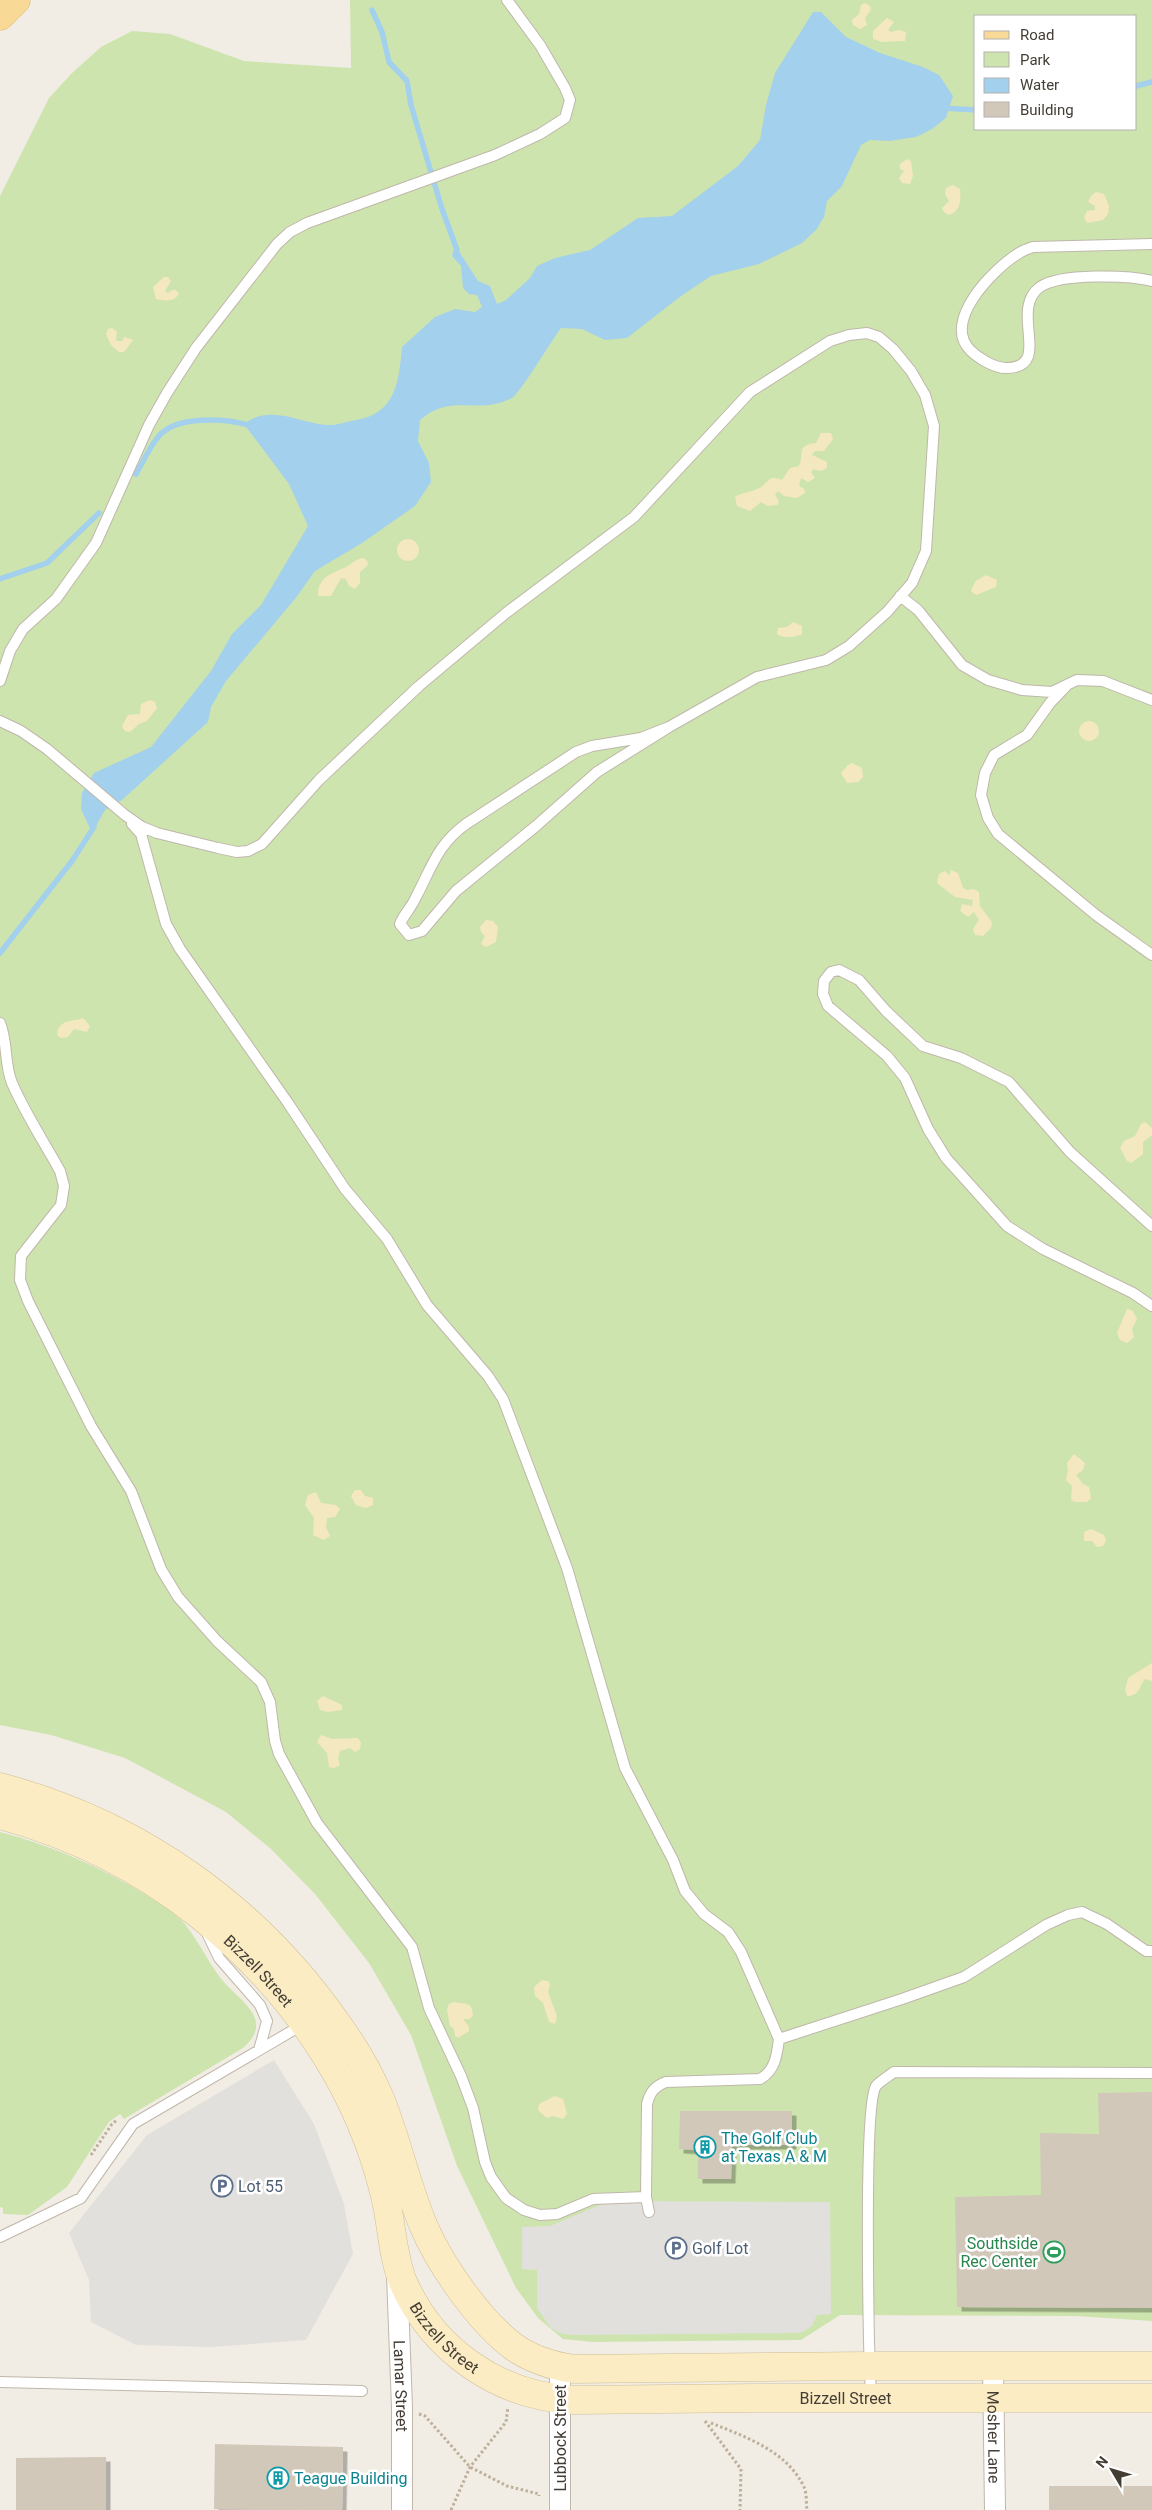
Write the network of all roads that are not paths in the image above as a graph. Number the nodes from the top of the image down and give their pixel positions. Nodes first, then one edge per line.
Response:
1 (16, 0) edge
2 (507, 0) edge
3 (0, 16) edge
4 (1152, 244) edge
5 (1152, 280) edge
6 (900, 596) junction
7 (0, 681) edge
8 (1068, 684) junction
9 (1152, 700) edge
10 (0, 721) edge
11 (669, 727) junction
12 (125, 815) junction
13 (1152, 954) edge
14 (0, 1023) edge
15 (1152, 1226) edge
16 (1152, 1306) edge
17 (0, 1787) edge
18 (0, 1815) edge
19 (198, 1912) junction
20 (1152, 1951) edge
21 (315, 2016) junction
22 (779, 2039) junction
23 (259, 2050) junction
24 (1152, 2073) edge
25 (646, 2197) junction
26 (649, 2212) dead end
27 (0, 2237) edge
28 (397, 2261) junction
29 (993, 2365) junction
30 (869, 2366) junction
31 (1152, 2366) edge
32 (560, 2367) junction
33 (755, 2367) junction
34 (0, 2382) edge
35 (362, 2391) dead end
36 (871, 2397) junction
37 (994, 2397) junction
38 (755, 2398) junction
39 (1152, 2398) edge
40 (559, 2400) junction
41 (402, 2510) edge
42 (560, 2510) edge
43 (995, 2510) edge

1 - 3 main road
2 - 7 lane
4 - 5 lane
6 - 8 lane
6 - 11 lane
6 - 12 lane
8 - 9 lane
8 - 13 lane
10 - 12 lane
11 - 11 lane
12 - 22 lane
14 - 25 lane
15 - 16 lane
17 - 21 street, Bizzell Street
18 - 19 street, Bizzell Street
19 - 21 street, Bizzell Street
19 - 23 lane
20 - 22 lane
21 - 23 lane
21 - 28 street, Bizzell Street
21 - 32 street, Bizzell Street
22 - 25 lane
23 - 27 lane
24 - 30 lane
25 - 26 lane
28 - 40 street, Bizzell Street
28 - 41 street, Lamar Street
29 - 30 street, Bizzell Street
29 - 31 street, Bizzell Street
29 - 37 street, Mosher Lane
30 - 33 street, Bizzell Street
30 - 36 lane
32 - 33 street, Bizzell Street
32 - 40 street, Lubbock Street
33 - 38 street
34 - 35 lane
36 - 37 street, Bizzell Street
36 - 38 street, Bizzell Street
37 - 39 street, Bizzell Street
37 - 43 street, Mosher Lane
38 - 40 street, Bizzell Street
40 - 42 street, Lubbock Street

